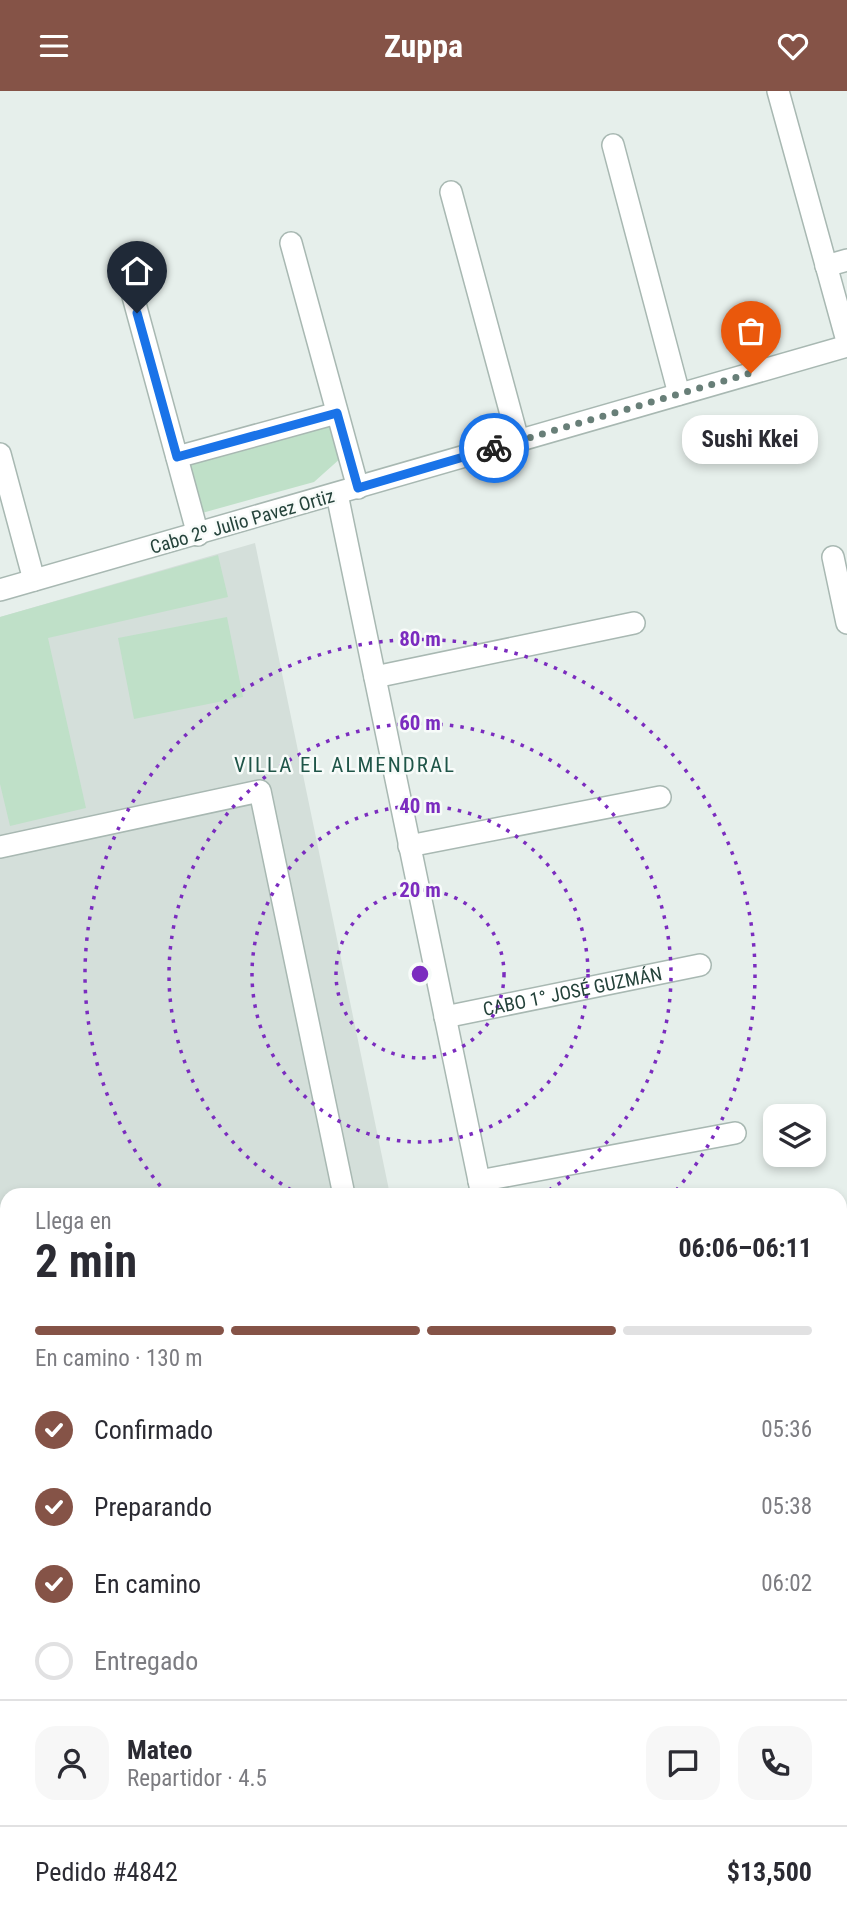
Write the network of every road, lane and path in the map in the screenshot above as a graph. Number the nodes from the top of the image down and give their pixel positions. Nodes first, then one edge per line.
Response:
1 (778, 91) edge
2 (613, 145) dead end
3 (452, 192) dead end
4 (291, 243) dead end
5 (847, 260) edge
6 (826, 266) junction
7 (131, 289) dead end
8 (847, 344) edge
9 (679, 394) junction
10 (337, 413) junction
11 (519, 440) junction
12 (0, 454) edge
13 (177, 457) junction
14 (358, 488) junction
15 (337, 494) junction
16 (198, 535) junction
17 (833, 557) dead end
18 (34, 580) junction
19 (0, 590) edge
20 (634, 623) dead end
21 (847, 623) edge
22 (375, 677) junction
23 (660, 797) dead end
24 (410, 846) junction
25 (0, 847) edge
26 (700, 965) dead end
27 (445, 1017) junction
28 (735, 1132) dead end
29 (343, 1188) edge
30 (480, 1188) edge

1 - 6 street
2 - 9 street
3 - 11 street
4 - 10 street
5 - 6 street
6 - 8 street
7 - 13 street
8 - 9 street, Cabo 2º Julio Pavez Ortiz
9 - 11 street, Cabo 2º Julio Pavez Ortiz
10 - 13 street
10 - 14 street
11 - 14 street, Cabo 2º Julio Pavez Ortiz
12 - 18 street
13 - 16 street
14 - 15 street, Cabo 2º Julio Pavez Ortiz
15 - 16 street, Cabo 2º Julio Pavez Ortiz
15 - 22 street
16 - 18 street, Cabo 2º Julio Pavez Ortiz
17 - 21 street
18 - 19 street, Cabo 2º Julio Pavez Ortiz
20 - 22 street
22 - 24 street
23 - 24 street
24 - 27 street
25 - 29 street
26 - 27 street, CABO 1° JOSÉ GUZMÁN
27 - 30 street
28 - 30 street

